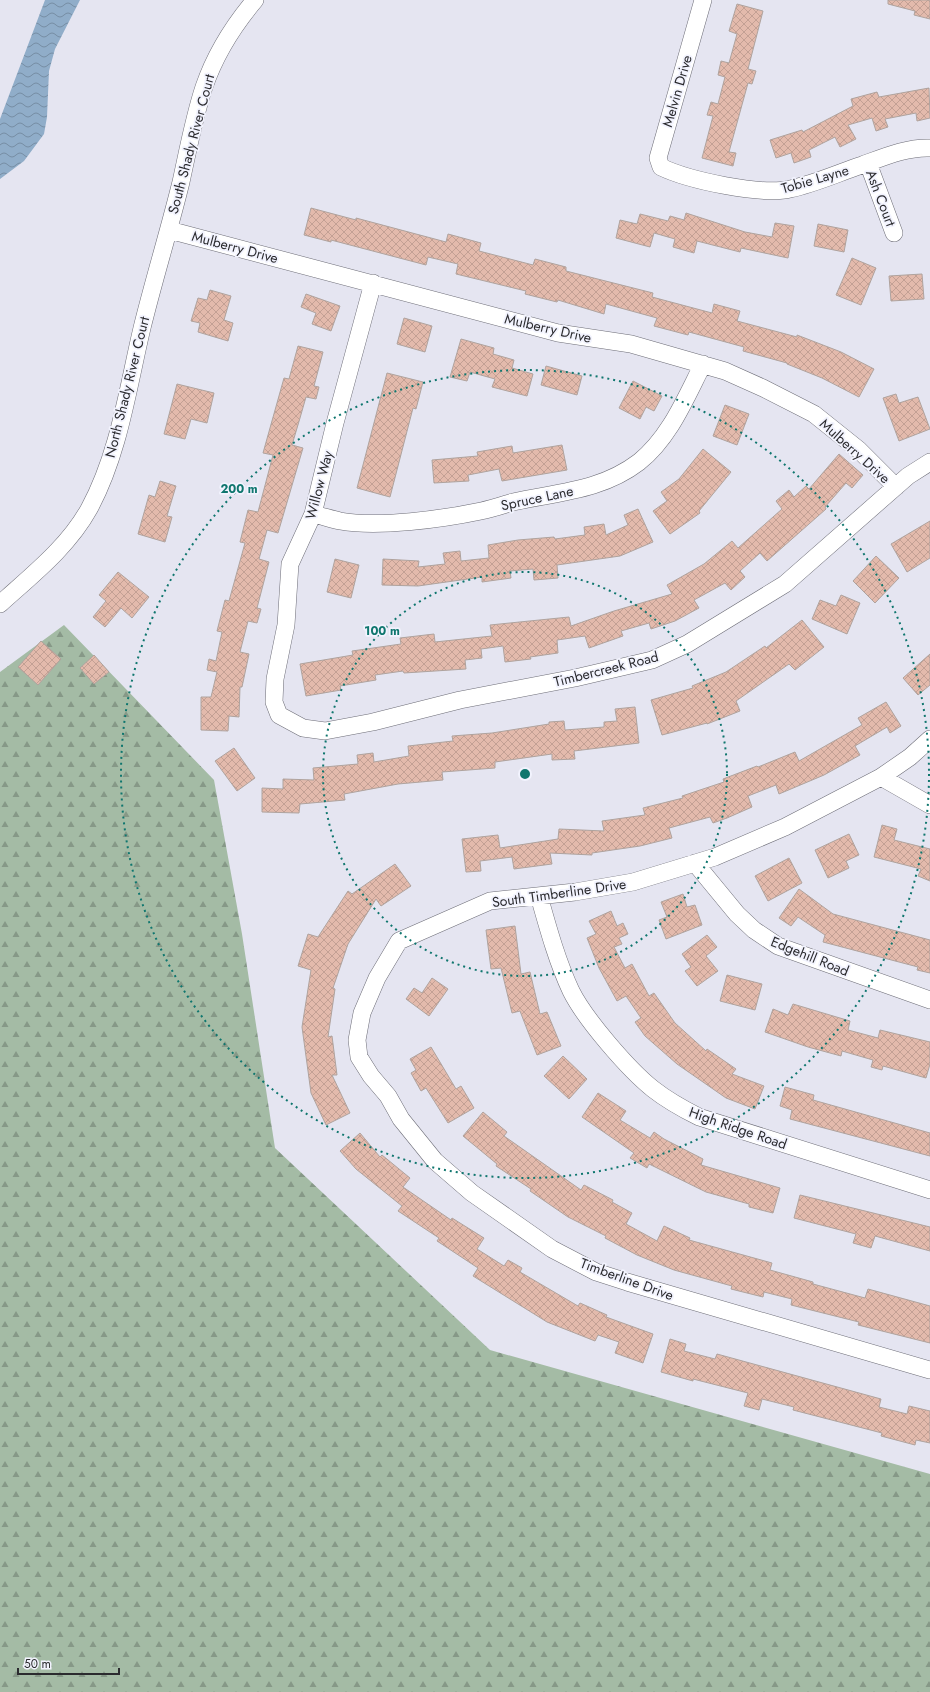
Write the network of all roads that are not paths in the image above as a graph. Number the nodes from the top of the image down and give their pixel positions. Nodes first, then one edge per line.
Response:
1 (255, 0) edge
2 (703, 0) edge
3 (930, 148) edge
4 (868, 163) junction
5 (674, 174) joint
6 (170, 230) junction
7 (894, 233) dead end
8 (373, 283) junction
9 (702, 364) junction
10 (930, 462) edge
11 (896, 488) junction
12 (313, 514) junction
13 (0, 604) edge
14 (277, 711) joint
15 (930, 738) edge
16 (881, 777) junction
17 (930, 805) edge
18 (695, 863) junction
19 (540, 896) junction
20 (930, 1000) edge
21 (366, 1003) joint
22 (930, 1190) edge
23 (930, 1370) edge

1 - 6 street, South Shady River Court
2 - 5 street, Melvin Drive
3 - 4 street, Tobie Layne
4 - 5 street, Tobie Layne
4 - 7 street, Ash Court
6 - 8 street, Mulberry Drive
6 - 13 street, North Shady River Court
8 - 9 street, Mulberry Drive
8 - 12 street, Willow Way
9 - 11 street, Mulberry Drive
9 - 12 street, Spruce Lane
10 - 11 street, Timbercreek Road
11 - 14 street, Timbercreek Road
12 - 14 street, Willow Way
15 - 16 street, South Timberline Drive
16 - 17 street
16 - 18 street, South Timberline Drive
18 - 19 street, South Timberline Drive
18 - 20 street, Edgehill Road
19 - 21 street, South Timberline Drive
19 - 22 street, High Ridge Road
21 - 23 street, Timberline Drive

